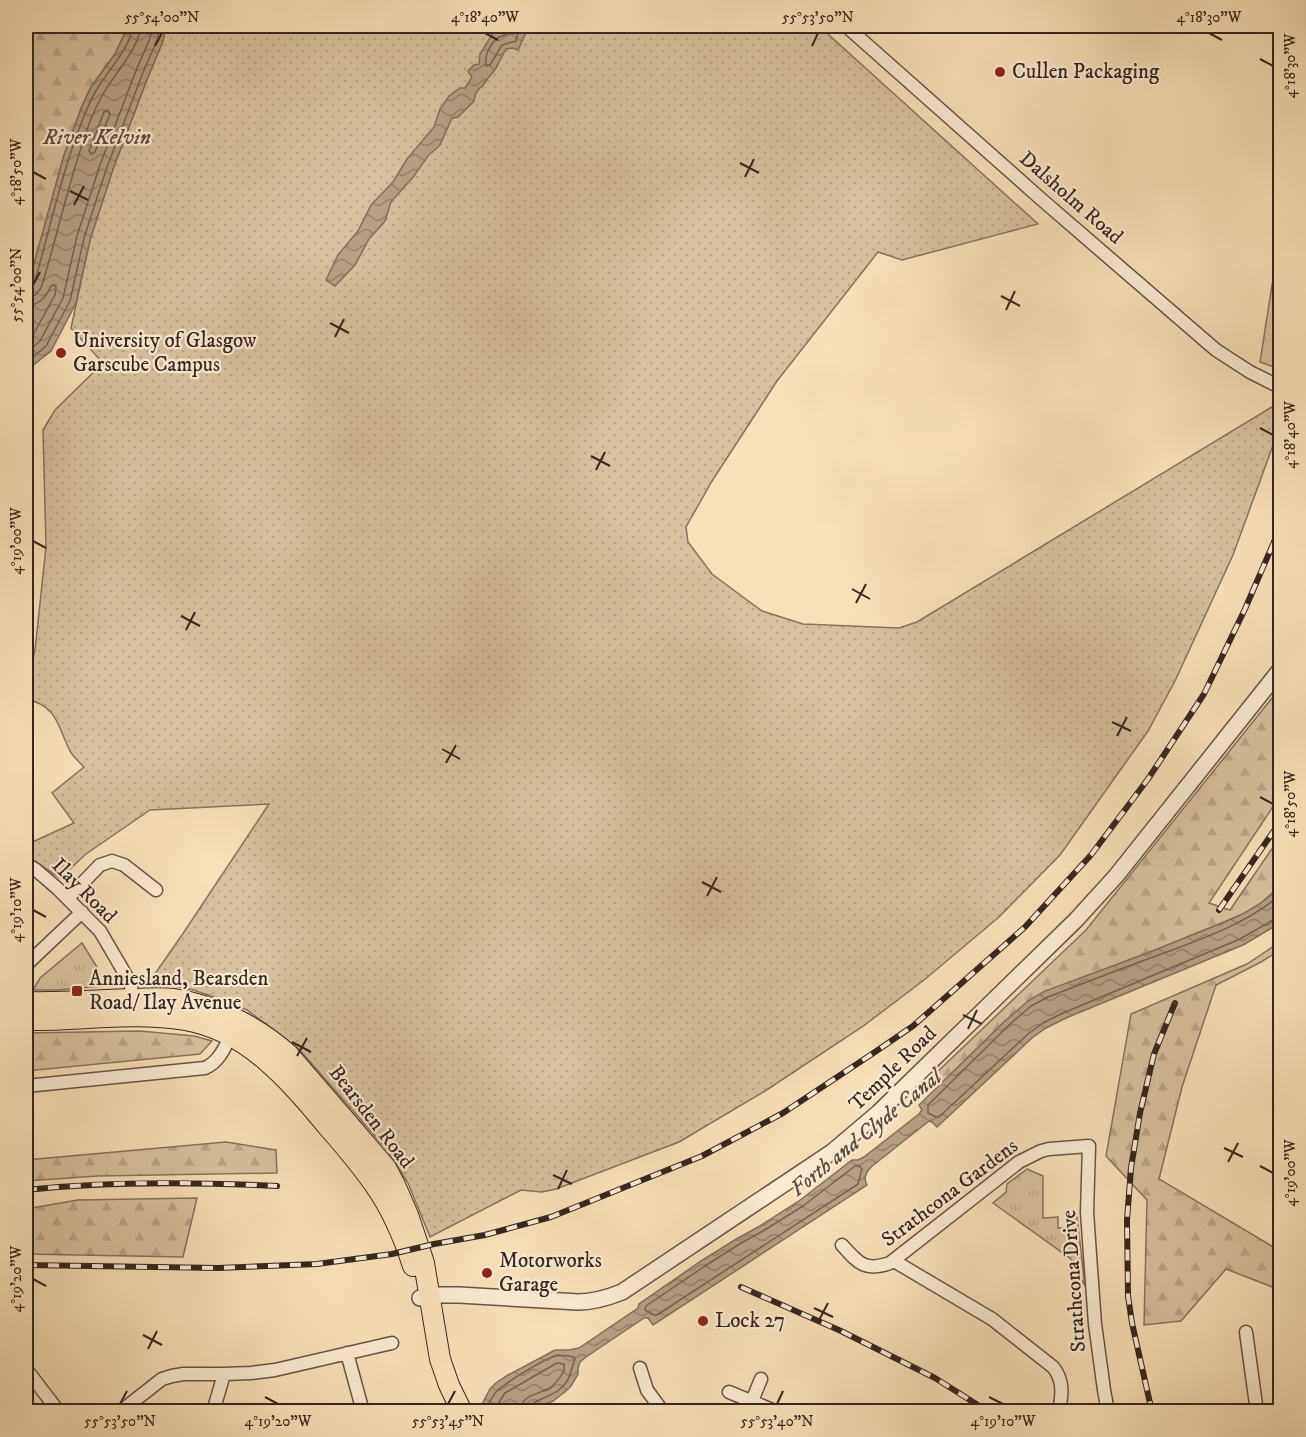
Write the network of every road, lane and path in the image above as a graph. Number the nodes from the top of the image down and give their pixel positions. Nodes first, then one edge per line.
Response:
1 (846, 26) edge
2 (1281, 387) edge
3 (1281, 670) edge
4 (26, 864) edge
5 (156, 890) dead end
6 (68, 898) junction
7 (82, 912) junction
8 (26, 965) edge
9 (26, 1002) edge
10 (133, 1008) junction
11 (26, 1020) edge
12 (231, 1035) junction
13 (26, 1086) edge
14 (1089, 1146) joint
15 (842, 1245) dead end
16 (894, 1261) junction
17 (425, 1297) junction
18 (1246, 1332) dead end
19 (392, 1342) dead end
20 (347, 1353) junction
21 (640, 1368) dead end
22 (26, 1369) edge
23 (224, 1374) junction
24 (761, 1379) dead end
25 (729, 1392) dead end
26 (752, 1401) junction
27 (462, 1411) edge
28 (58, 1412) edge
29 (120, 1412) edge
30 (213, 1412) edge
31 (362, 1412) edge
32 (449, 1412) edge
33 (663, 1412) edge
34 (777, 1412) edge
35 (1059, 1412) edge
36 (1108, 1412) edge
37 (1257, 1412) edge

1 - 2 street, Dalsholm Road
3 - 17 street, Temple Road
4 - 6 street, Ilay Road
5 - 6 street
6 - 7 street, Ilay Road
7 - 8 street
7 - 10 street, Ilay Road
9 - 10 main road, Bearsden Road
10 - 11 main road, Bearsden Road
10 - 12 main road, Bearsden Road
10 - 17 main road, Bearsden Road
12 - 13 street
12 - 17 main road, Bearsden Road
14 - 16 street, Strathcona Gardens
14 - 36 street, Strathcona Drive
15 - 16 street, Strathcona Gardens
16 - 35 street
17 - 27 main road, Bearsden Road
17 - 32 main road, Bearsden Road
18 - 37 street
19 - 20 street
20 - 23 street
20 - 31 street
21 - 33 street
22 - 28 street
23 - 29 street
23 - 30 street
24 - 26 street
25 - 26 street
26 - 34 street

